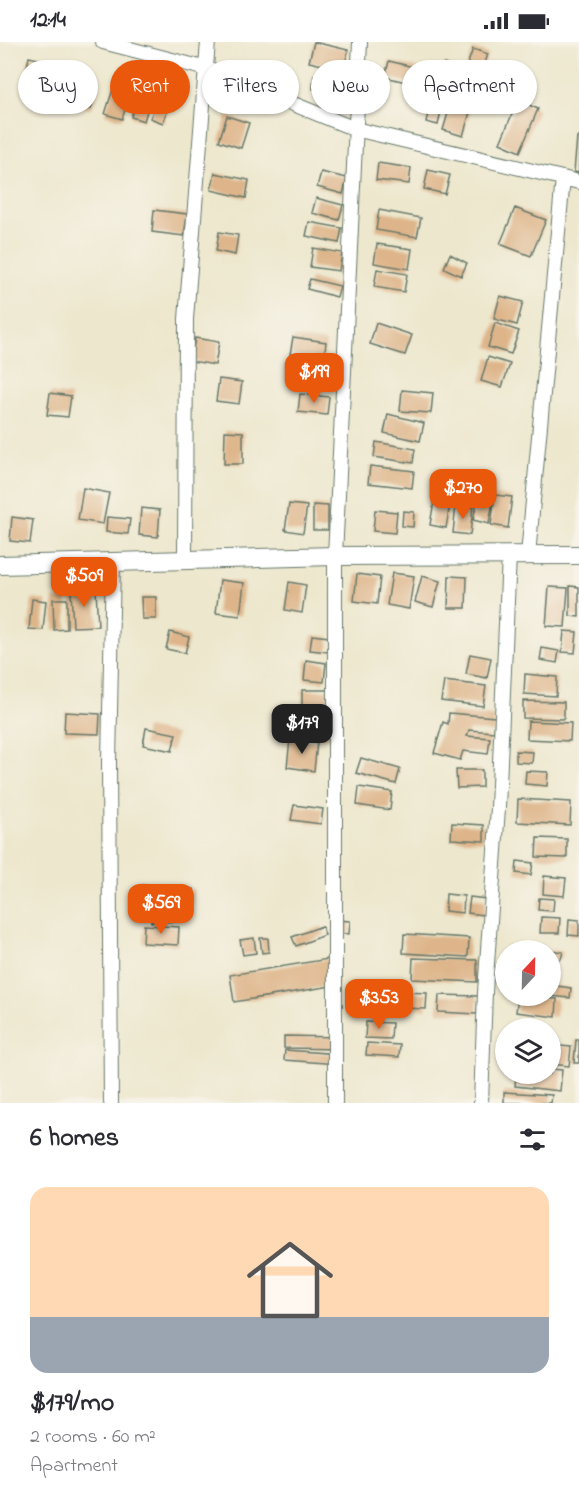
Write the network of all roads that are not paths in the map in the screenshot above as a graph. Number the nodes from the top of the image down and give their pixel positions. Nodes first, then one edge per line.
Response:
1 (103, 42) edge
2 (208, 42) edge
3 (360, 42) edge
4 (207, 60) edge
5 (202, 68) edge
6 (299, 106) edge
7 (203, 114) edge
8 (355, 129) junction
9 (562, 178) junction
10 (579, 182) edge
11 (509, 555) junction
12 (528, 555) junction
13 (579, 555) edge
14 (335, 556) junction
15 (186, 559) junction
16 (113, 561) junction
17 (0, 565) edge
18 (111, 1103) edge
19 (335, 1103) edge
20 (481, 1103) edge

1 - 5 street
2 - 4 street
3 - 8 street
6 - 8 street
7 - 15 street
8 - 9 street
8 - 14 street
9 - 10 street
9 - 12 street
11 - 12 street
11 - 14 street
11 - 20 street
12 - 13 street
14 - 15 street
14 - 19 street
15 - 16 street
16 - 17 street
16 - 18 street

